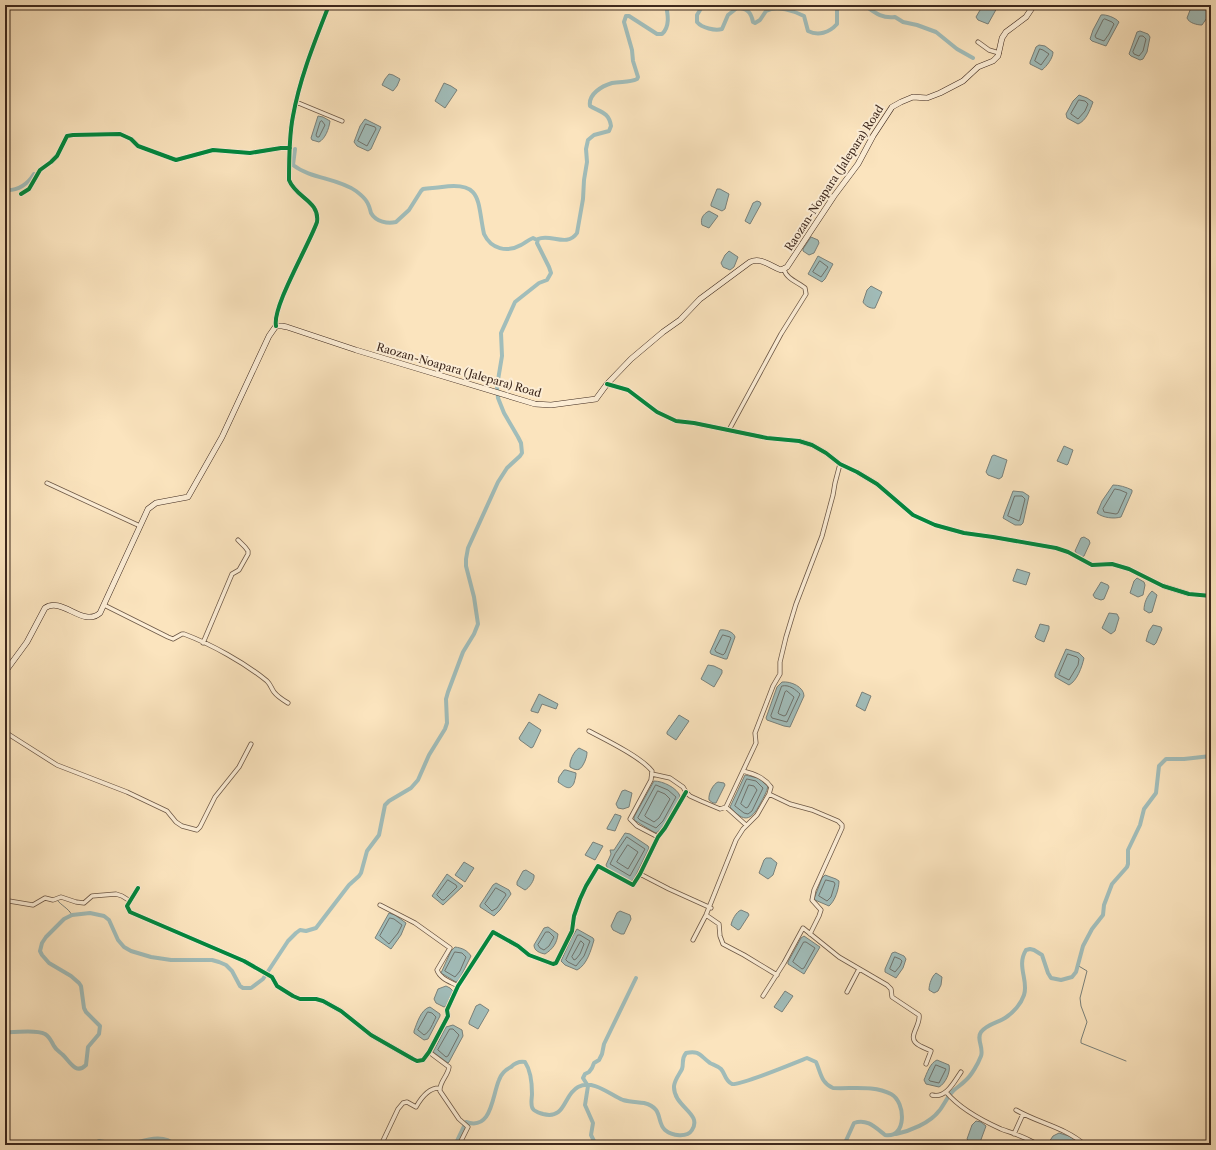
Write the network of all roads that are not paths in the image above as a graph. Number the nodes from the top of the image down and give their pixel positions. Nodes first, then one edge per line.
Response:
1 (329, 5) edge
2 (1034, 5) edge
3 (978, 42) dead end
4 (999, 53) junction
5 (296, 102) junction
6 (342, 121) dead end
7 (290, 148) junction
8 (21, 194) dead end
9 (784, 269) junction
10 (276, 326) junction
11 (606, 384) junction
12 (729, 430) junction
13 (840, 464) junction
14 (47, 484) dead end
15 (140, 526) junction
16 (238, 540) dead end
17 (1211, 596) edge
18 (104, 605) junction
19 (203, 643) junction
20 (5, 672) edge
21 (288, 703) dead end
22 (589, 731) dead end
23 (5, 732) edge
24 (251, 744) dead end
25 (743, 771) junction
26 (652, 774) junction
27 (686, 792) junction
28 (769, 794) junction
29 (726, 808) junction
30 (746, 826) junction
31 (658, 837) junction
32 (640, 874) junction
33 (138, 888) dead end
34 (130, 901) junction
35 (5, 904) edge
36 (380, 905) dead end
37 (710, 908) junction
38 (706, 915) junction
39 (810, 934) junction
40 (693, 940) dead end
41 (859, 969) junction
42 (777, 975) junction
43 (458, 986) junction
44 (847, 992) dead end
45 (764, 996) dead end
46 (429, 1052) junction
47 (926, 1064) dead end
48 (961, 1072) dead end
49 (439, 1088) junction
50 (946, 1093) junction
51 (932, 1095) dead end
52 (1016, 1110) dead end
53 (1023, 1114) junction
54 (1014, 1134) junction
55 (1033, 1142) dead end
56 (380, 1145) edge
57 (459, 1145) edge
58 (1085, 1145) edge

1 - 5 street
2 - 4 main road
3 - 4 street
4 - 9 main road, Raozan-Noapara (Jalepara) Road
5 - 6 street
5 - 7 street
7 - 8 street
7 - 10 street
9 - 11 main road, Raozan-Noapara (Jalepara) Road
9 - 12 street
10 - 11 main road, Raozan-Noapara (Jalepara) Road
10 - 15 main road
11 - 12 street
12 - 13 street
13 - 17 street
13 - 25 street
14 - 15 street
15 - 18 main road
16 - 19 street
18 - 19 street
18 - 20 main road
19 - 21 street
22 - 26 street
23 - 24 street
25 - 28 street
25 - 29 street
26 - 27 street
26 - 31 street
27 - 29 street
27 - 31 street
28 - 30 street
28 - 39 street
29 - 30 street
30 - 37 street
31 - 32 street
32 - 37 street
32 - 43 street
33 - 34 street
34 - 35 street
34 - 46 street
36 - 43 street
37 - 38 street
38 - 40 street
38 - 42 street
39 - 41 street
39 - 42 street
41 - 44 street
41 - 47 street
42 - 45 street
43 - 46 street
46 - 49 street
48 - 50 street
49 - 56 street
49 - 57 street
50 - 51 street
50 - 54 street
52 - 53 street
53 - 54 street
53 - 58 street
54 - 55 street

